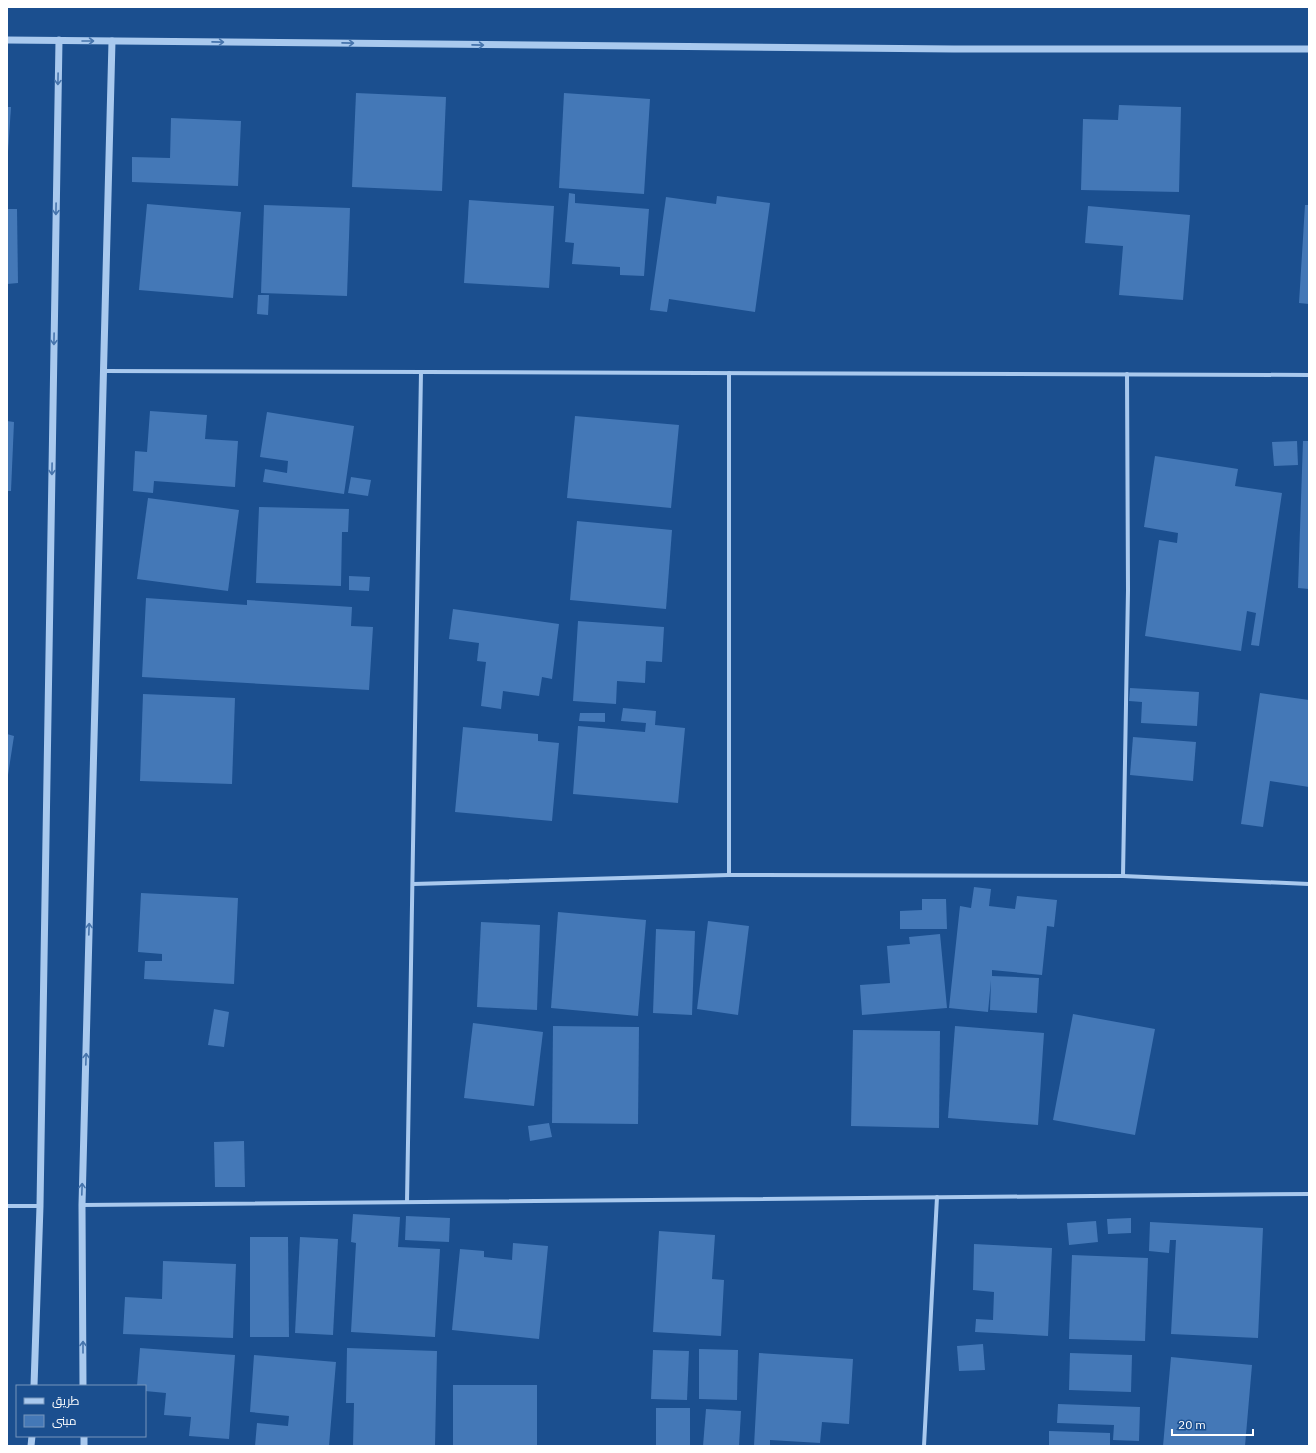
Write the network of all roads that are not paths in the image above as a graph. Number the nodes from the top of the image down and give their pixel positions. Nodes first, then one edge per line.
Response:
1 (7, 40) edge
2 (58, 40) junction
3 (112, 41) junction
4 (1309, 48) edge
5 (104, 371) junction
6 (421, 372) junction
7 (729, 373) junction
8 (1127, 374) junction
9 (1309, 375) edge
10 (729, 875) junction
11 (1123, 876) junction
12 (413, 884) junction
13 (1309, 884) edge
14 (1309, 1194) edge
15 (937, 1198) junction
16 (407, 1202) junction
17 (82, 1205) junction
18 (7, 1206) edge
19 (40, 1206) junction
20 (34, 1385) edge
21 (83, 1385) edge
22 (924, 1446) edge

1 - 2 street
2 -> 3 street
2 -> 19 street
3 -> 4 street
3 - 5 street
5 - 6 street
17 -> 5 street
6 - 7 street
6 - 12 street
7 - 8 street
7 - 10 street
8 - 9 street
8 - 11 street
10 - 11 street
10 - 12 street
11 - 13 street
12 - 16 street
14 - 15 street
15 - 16 street
15 - 22 street
16 - 17 street
21 -> 17 street
18 - 19 street
19 - 20 street

